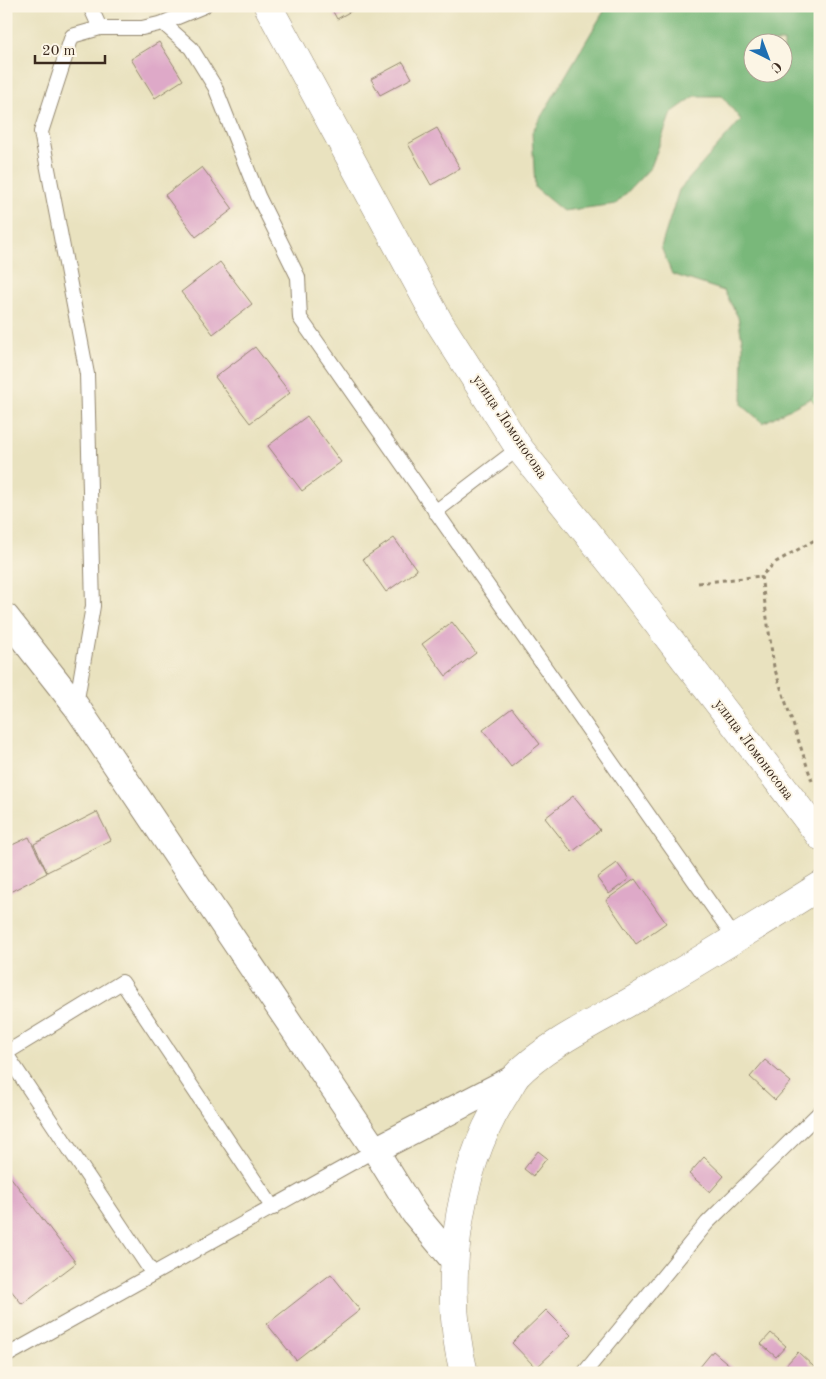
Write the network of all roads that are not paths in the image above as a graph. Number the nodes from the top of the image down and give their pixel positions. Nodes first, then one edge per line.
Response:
1 (90, 6) edge
2 (204, 6) edge
3 (268, 6) edge
4 (163, 23) junction
5 (100, 28) junction
6 (519, 448) junction
7 (436, 512) junction
8 (6, 617) edge
9 (76, 706) junction
10 (812, 827) edge
11 (820, 886) edge
12 (736, 940) junction
13 (6, 1054) edge
14 (516, 1077) junction
15 (820, 1112) edge
16 (375, 1150) junction
17 (272, 1208) junction
18 (455, 1262) junction
19 (153, 1274) junction
20 (6, 1356) edge
21 (460, 1370) edge
22 (584, 1373) edge

1 - 5 lane
2 - 4 lane
3 - 6 main road, улица Ломоносова
4 - 5 lane
4 - 7 lane
5 - 9 lane
6 - 7 lane
6 - 10 main road, улица Ломоносова
7 - 12 lane
8 - 9 street
9 - 16 street
11 - 12 main road
12 - 14 main road
13 - 17 lane
13 - 19 lane
14 - 16 street
14 - 18 main road
15 - 22 lane
16 - 17 lane
16 - 18 street
17 - 19 lane
18 - 21 main road
19 - 20 lane

